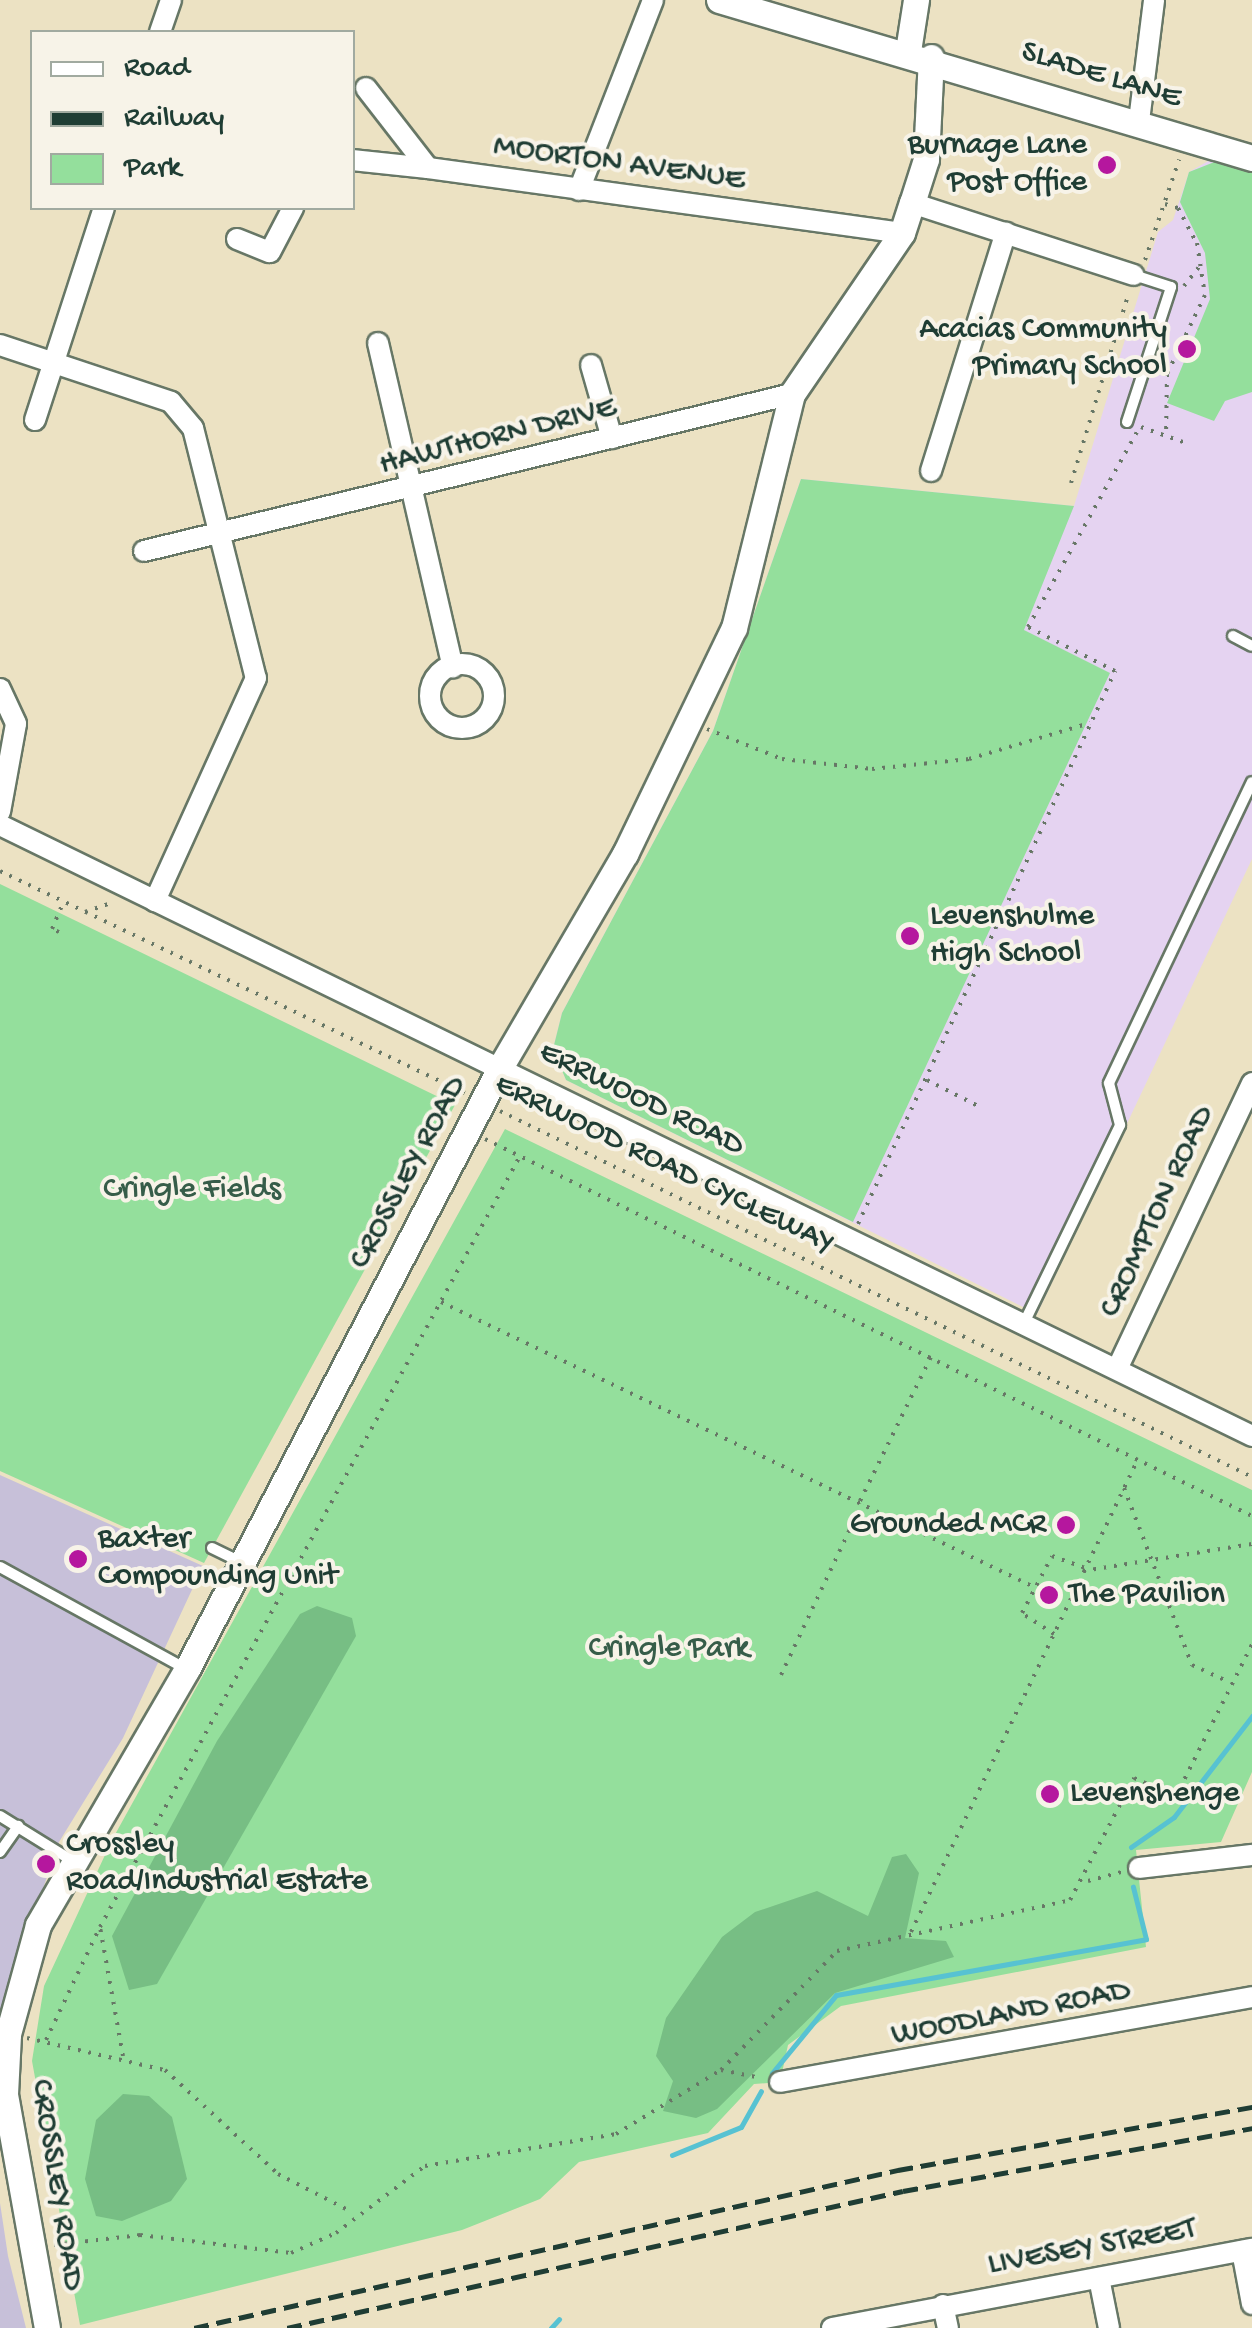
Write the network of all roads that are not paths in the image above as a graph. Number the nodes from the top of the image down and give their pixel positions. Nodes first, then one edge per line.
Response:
1 (171, 0) edge
2 (653, 0) edge
3 (719, 0) edge
4 (916, 0) edge
5 (1154, 0) edge
6 (161, 30) edge
7 (919, 54) junction
8 (366, 88) dead end
9 (1139, 121) junction
10 (1252, 158) edge
11 (355, 160) edge
12 (428, 168) junction
13 (580, 190) junction
14 (912, 203) junction
15 (103, 210) edge
16 (292, 210) edge
17 (902, 232) junction
18 (1006, 232) junction
19 (237, 238) dead end
20 (1134, 275) joint
21 (378, 343) dead end
22 (0, 345) edge
23 (54, 363) junction
24 (591, 365) dead end
25 (792, 394) junction
26 (35, 420) dead end
27 (1127, 422) road end
28 (612, 438) junction
29 (930, 470) dead end
30 (414, 491) junction
31 (218, 535) junction
32 (144, 551) dead end
33 (1232, 636) dead end
34 (1252, 646) edge
35 (453, 667) dead end
36 (0, 689) edge
37 (1252, 782) edge
38 (0, 812) edge
39 (0, 825) edge
40 (154, 902) junction
41 (501, 1066) junction
42 (1252, 1082) edge
43 (1025, 1321) junction
44 (1118, 1367) junction
45 (1252, 1436) edge
46 (212, 1548) dead end
47 (242, 1562) junction
48 (0, 1566) edge
49 (187, 1669) junction
50 (0, 1816) edge
51 (18, 1826) junction
52 (0, 1852) edge
53 (1252, 1856) edge
54 (72, 1860) junction
55 (1139, 1868) road end
56 (8, 1996) edge
57 (1252, 1997) edge
58 (4, 2035) edge
59 (780, 2082) road end
60 (5, 2128) edge
61 (1247, 2250) edge
62 (1099, 2278) junction
63 (1252, 2304) edge
64 (943, 2305) junction
65 (46, 2328) edge
66 (832, 2328) edge
67 (948, 2328) edge
68 (1109, 2328) edge

1 - 6 street
2 - 13 street
3 - 7 street, SLADE LANE
4 - 7 street, CROSSLEY ROAD
5 - 9 street
7 - 9 street, SLADE LANE
7 - 14 street, CROSSLEY ROAD
8 - 12 street
9 - 10 street, SLADE LANE
11 - 12 street, MOORTON AVENUE
12 - 13 street, MOORTON AVENUE
13 - 17 street, MOORTON AVENUE
14 - 17 street, CROSSLEY ROAD
14 - 18 street
15 - 23 street
16 - 19 street
17 - 25 street, CROSSLEY ROAD
18 - 20 street
18 - 29 street
20 - 27 lane
21 - 30 street
22 - 23 street
23 - 26 street
23 - 31 street
24 - 28 street
25 - 28 street, HAWTHORN DRIVE
25 - 41 street, CROSSLEY ROAD
28 - 30 street, HAWTHORN DRIVE
30 - 31 street, HAWTHORN DRIVE
30 - 35 street
31 - 32 street, HAWTHORN DRIVE
31 - 40 street
33 - 34 lane
36 - 38 street
37 - 43 lane
39 - 40 street, ERRWOOD ROAD
40 - 41 street, ERRWOOD ROAD
41 - 43 street, ERRWOOD ROAD
41 - 47 street, CROSSLEY ROAD
42 - 44 street, CROMPTON ROAD
43 - 44 street, ERRWOOD ROAD
44 - 45 street, ERRWOOD ROAD
46 - 47 lane
47 - 49 street, CROSSLEY ROAD
48 - 49 lane
49 - 54 street, CROSSLEY ROAD
50 - 51 lane
51 - 52 lane
51 - 54 lane
53 - 55 street
54 - 56 street, CROSSLEY ROAD
56 - 58 street, CROSSLEY ROAD
57 - 59 street, WOODLAND ROAD
58 - 60 street, CROSSLEY ROAD
60 - 65 street, CROSSLEY ROAD
61 - 62 street, LIVESEY STREET
61 - 63 street
62 - 64 street, LIVESEY STREET
62 - 68 street
64 - 66 street, LIVESEY STREET
64 - 67 street

